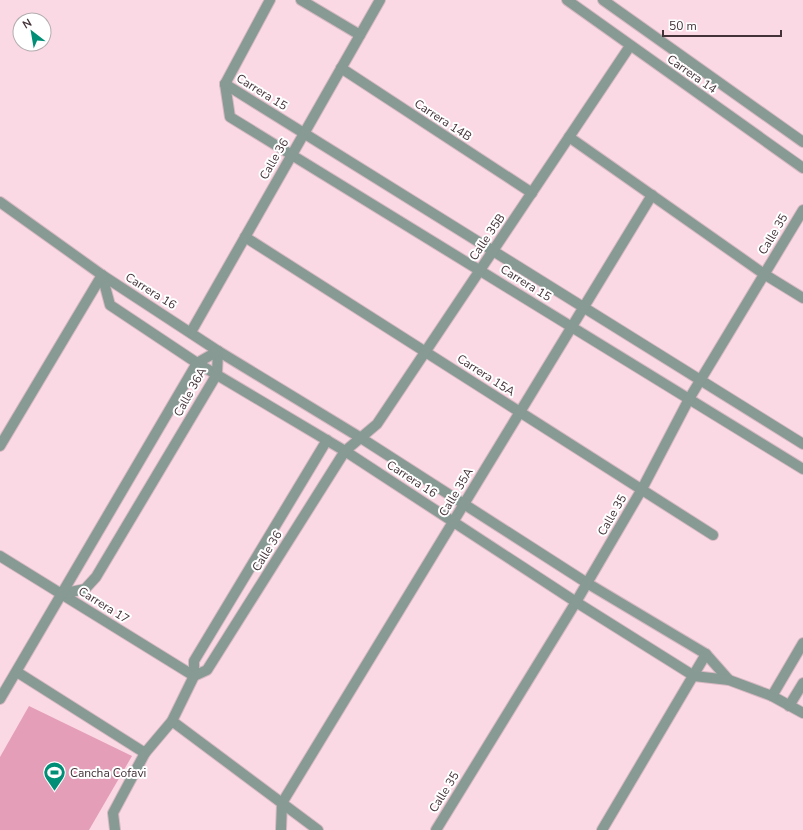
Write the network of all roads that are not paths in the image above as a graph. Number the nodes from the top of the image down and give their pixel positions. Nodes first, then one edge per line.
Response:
1 (270, 0) edge
2 (301, 0) edge
3 (380, 0) edge
4 (567, 0) edge
5 (603, 0) edge
6 (615, 3) edge
7 (360, 35) junction
8 (630, 46) junction
9 (341, 68) junction
10 (225, 84) junction
11 (304, 133) junction
12 (568, 138) junction
13 (803, 142) edge
14 (292, 155) junction
15 (803, 168) edge
16 (532, 193) junction
17 (652, 195) junction
18 (0, 202) edge
19 (803, 210) edge
20 (245, 237) junction
21 (493, 250) junction
22 (480, 270) junction
23 (764, 274) junction
24 (102, 276) junction
25 (803, 298) edge
26 (584, 306) junction
27 (572, 327) junction
28 (191, 332) junction
29 (218, 351) junction
30 (426, 352) junction
31 (197, 363) junction
32 (217, 374) junction
33 (701, 379) junction
34 (689, 399) junction
35 (520, 412) junction
36 (361, 438) junction
37 (326, 440) junction
38 (803, 444) edge
39 (0, 446) edge
40 (345, 451) junction
41 (803, 469) edge
42 (642, 488) junction
43 (464, 505) junction
44 (454, 521) junction
45 (713, 535) dead end
46 (0, 556) edge
47 (587, 583) junction
48 (61, 594) junction
49 (576, 602) junction
50 (803, 643) edge
51 (706, 654) junction
52 (17, 672) junction
53 (194, 676) junction
54 (694, 676) junction
55 (729, 680) junction
56 (803, 683) edge
57 (772, 696) junction
58 (0, 699) edge
59 (789, 706) junction
60 (803, 713) edge
61 (172, 721) junction
62 (145, 753) junction
63 (282, 803) junction
64 (115, 830) edge
65 (281, 830) edge
66 (318, 830) edge
67 (436, 830) edge
68 (602, 830) edge

1 - 10 street
2 - 7 street
3 - 7 street, Calle 36
4 - 8 street, Carrera 14
5 - 6 street, Carrera 14
6 - 13 street, Carrera 14
7 - 9 street, Calle 36
8 - 12 street, Calle 35B
8 - 15 street, Carrera 14
9 - 11 street, Calle 36
9 - 16 street, Carrera 14B
10 - 11 street, Carrera 15
10 - 14 street, Carrera 15
11 - 14 street, Calle 36
11 - 21 street, Carrera 15
12 - 16 street, Calle 35B
12 - 17 street
14 - 20 street, Calle 36
14 - 22 street, Carrera 15
16 - 21 street, Calle 35B
17 - 23 street
17 - 26 street, Calle 35A
18 - 24 street, Carrera 16
19 - 23 street, Calle 35
20 - 28 street, Calle 36
20 - 30 street, Carrera 15A
21 - 22 street, Calle 35B
21 - 26 street, Carrera 15
22 - 27 street, Carrera 15
22 - 30 street, Calle 35B
23 - 25 street
23 - 33 street, Calle 35
24 - 28 street, Carrera 16
24 - 31 street, Carrera 16
24 - 39 street
26 - 27 street, Calle 35A
26 - 33 street, Carrera 15
27 - 34 street, Carrera 15
27 - 35 street, Calle 35A
28 - 29 street, Carrera 16
29 - 31 street, Calle 36A
29 - 32 street, Calle 36A
29 - 36 street, Carrera 16
30 - 35 street, Carrera 15A
30 - 36 street, Calle 35B
31 - 32 street, Carrera 16
31 - 48 street, Calle 36A
32 - 37 street, Carrera 16
32 - 48 street, Calle 36A
33 - 34 street, Calle 35
33 - 38 street, Carrera 15
34 - 41 street, Carrera 15
34 - 42 street, Calle 35
35 - 42 street, Carrera 15A
35 - 43 street, Calle 35A
36 - 40 street, Calle 36
36 - 43 street, Carrera 16
37 - 40 street, Carrera 16
37 - 53 street, Calle 36
40 - 44 street, Carrera 16
40 - 53 street, Calle 36
42 - 45 street, Carrera 15A
42 - 47 street, Calle 35
43 - 44 street, Calle 35A
43 - 47 street, Carrera 16
44 - 49 street, Carrera 16
44 - 63 street, Calle 35A
46 - 48 street, Carrera 17
47 - 49 street, Calle 35
47 - 51 street, Carrera 16
48 - 52 street, Calle 36A
48 - 53 street, Carrera 17
49 - 54 street, Carrera 16
49 - 67 street, Calle 35
50 - 57 street
51 - 54 street
51 - 55 street, Carrera 16
52 - 58 street, Calle 36A
52 - 62 street
53 - 61 street, Calle 36
54 - 55 street, Carrera 16
54 - 68 street
55 - 57 street, Carrera 16
56 - 59 street
57 - 59 street, Carrera 16
59 - 60 street, Carrera 16
61 - 62 street, Calle 36
61 - 63 street
62 - 64 street, Calle 36
63 - 65 street
63 - 66 street

